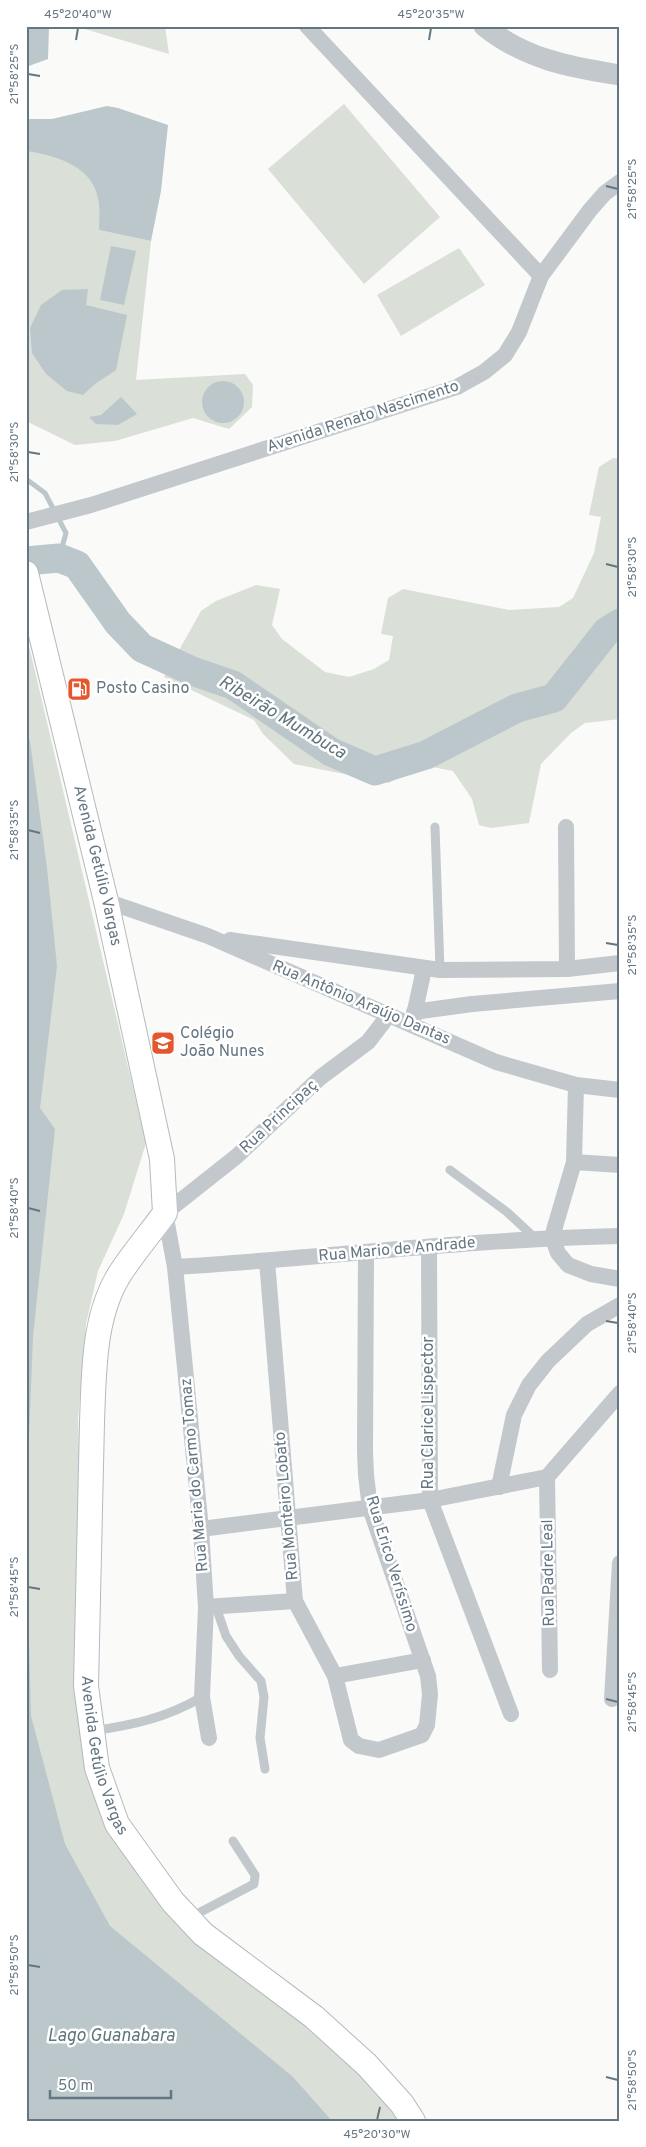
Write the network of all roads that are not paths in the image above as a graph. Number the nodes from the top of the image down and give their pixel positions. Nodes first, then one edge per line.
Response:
1 (307, 26) edge
2 (484, 26) edge
3 (620, 75) edge
4 (620, 182) edge
5 (541, 276) junction
6 (34, 520) edge
7 (28, 581) edge
8 (435, 827) dead end
9 (566, 827) dead end
10 (106, 901) junction
11 (208, 936) junction
12 (620, 963) edge
13 (567, 969) junction
14 (432, 970) junction
15 (620, 991) edge
16 (388, 1016) junction
17 (413, 1018) junction
18 (576, 1085) junction
19 (620, 1090) edge
20 (162, 1159) junction
21 (574, 1162) junction
22 (620, 1165) edge
23 (450, 1170) dead end
24 (165, 1214) junction
25 (620, 1236) edge
26 (535, 1238) junction
27 (552, 1238) junction
28 (429, 1248) junction
29 (366, 1253) junction
30 (267, 1261) junction
31 (175, 1267) junction
32 (122, 1270) junction
33 (620, 1279) edge
34 (620, 1305) edge
35 (620, 1392) edge
36 (547, 1477) junction
37 (499, 1487) junction
38 (430, 1500) junction
39 (370, 1508) junction
40 (288, 1517) junction
41 (201, 1529) junction
42 (620, 1564) edge
43 (295, 1601) junction
44 (211, 1607) junction
45 (423, 1660) junction
46 (550, 1670) dead end
47 (335, 1676) junction
48 (202, 1697) junction
49 (612, 1699) dead end
50 (510, 1714) dead end
51 (92, 1732) junction
52 (209, 1738) dead end
53 (351, 1740) joint
54 (265, 1769) dead end
55 (233, 1841) dead end
56 (188, 1919) junction
57 (413, 2121) edge

1 - 5 street
2 - 3 street
4 - 5 street, Avenida Renato Nascimento
5 - 6 street, Avenida Renato Nascimento
7 - 10 main road, Avenida Getúlio Vargas
8 - 14 lane
9 - 13 street
10 - 11 street, Rua Antônio Araújo Dantas
10 - 20 main road, Avenida Getúlio Vargas
11 - 14 street
11 - 16 street, Rua Antônio Araújo Dantas
12 - 13 street
13 - 14 street
14 - 17 street
15 - 17 street
16 - 17 street, Rua Antônio Araújo Dantas
16 - 24 street, Rua Principaç
17 - 18 street, Rua Antônio Araújo Dantas
18 - 19 street, Rua Antônio Araújo Dantas
18 - 21 street
20 - 24 main road, Avenida Getúlio Vargas
20 - 32 main road, Avenida Getúlio Vargas
21 - 22 street
21 - 27 street
23 - 26 lane
24 - 31 street, Rua Maria do Carmo Tomaz
24 - 32 main road, Avenida Getúlio Vargas
25 - 27 street, Rua Mario de Andrade
26 - 27 street, Rua Mario de Andrade
26 - 28 street, Rua Mario de Andrade
27 - 33 street
28 - 29 street, Rua Mario de Andrade
28 - 38 street, Rua Clarice Lispector
29 - 30 street, Rua Mario de Andrade
29 - 39 street, Rua Erico Veríssimo
30 - 31 street, Rua Mario de Andrade
30 - 40 street, Rua Monteiro Lobato
31 - 41 street, Rua Maria do Carmo Tomaz
32 - 51 main road, Avenida Getúlio Vargas
34 - 37 street
35 - 36 street
36 - 37 street
36 - 46 street, Rua Padre Leal
37 - 38 street
38 - 39 street
38 - 50 street, Rua Clarice Lispector
39 - 40 street
39 - 45 street, Rua Erico Veríssimo
40 - 41 street
40 - 43 street, Rua Monteiro Lobato
41 - 44 street, Rua Maria do Carmo Tomaz
42 - 49 street
43 - 44 street
43 - 47 street, Rua Monteiro Lobato
44 - 48 street, Rua Maria do Carmo Tomaz
44 - 54 lane
45 - 47 street
45 - 53 street, Rua Erico Veríssimo
47 - 53 street, Rua Monteiro Lobato
48 - 51 lane
48 - 52 street, Rua Maria do Carmo Tomaz
51 - 56 main road, Avenida Getúlio Vargas
55 - 56 lane
56 - 57 main road, Avenida Getúlio Vargas

